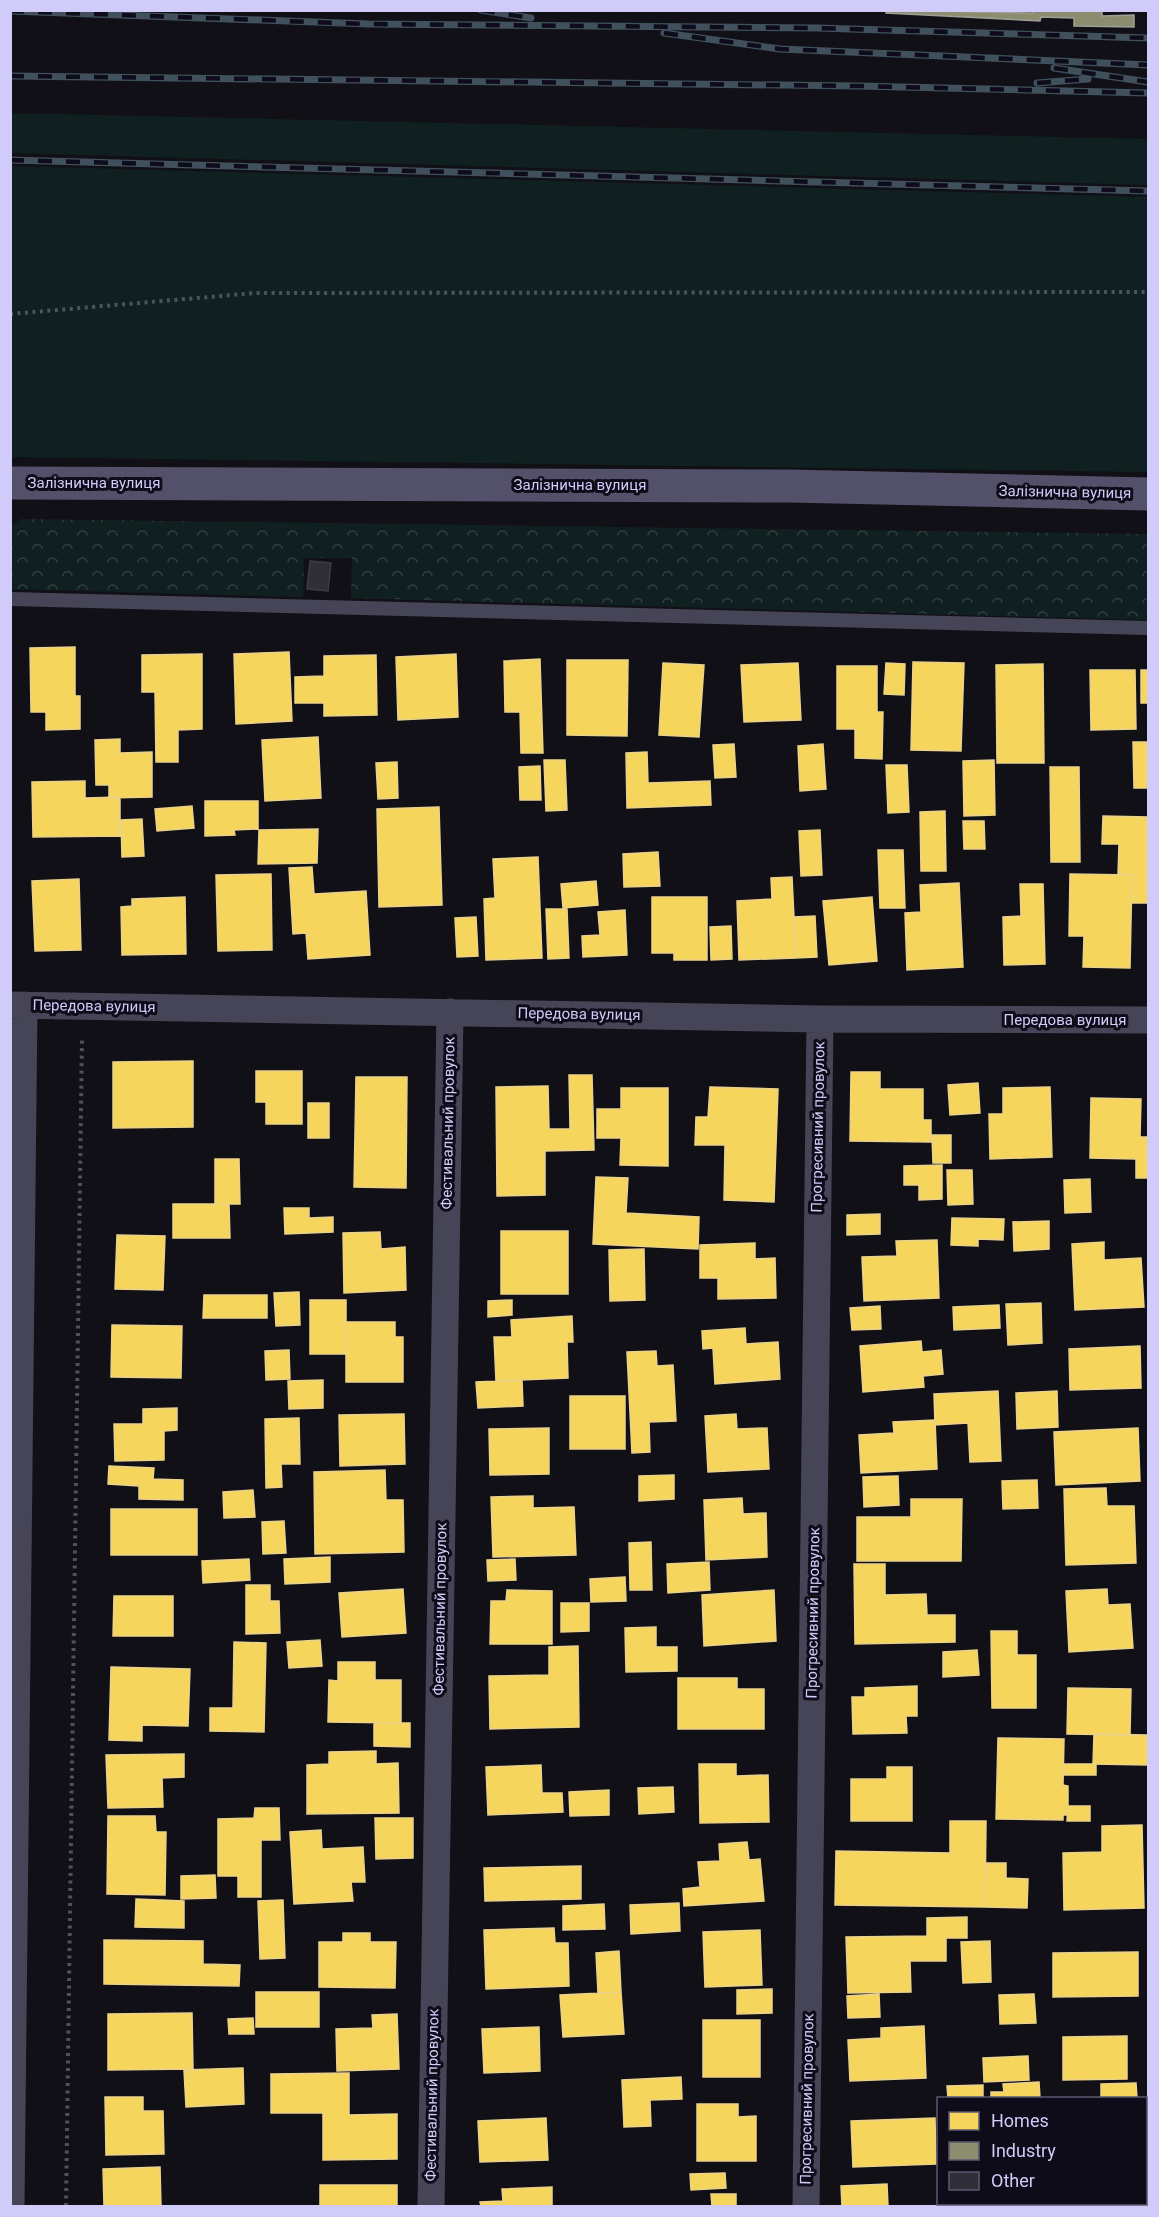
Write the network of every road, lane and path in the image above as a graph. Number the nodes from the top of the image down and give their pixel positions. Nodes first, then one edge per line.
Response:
1 (1149, 292) edge
2 (10, 314) edge
3 (10, 483) edge
4 (1149, 494) edge
5 (10, 599) edge
6 (1149, 628) edge
7 (17, 1005) edge
8 (82, 1006) junction
9 (450, 1012) junction
10 (820, 1019) junction
11 (1149, 1020) edge
12 (13, 1759) edge
13 (11, 2206) edge
14 (66, 2206) edge
15 (430, 2206) edge
16 (806, 2206) edge

1 - 2 path
3 - 4 street, Залізнична вулиця
5 - 6 lane
7 - 8 street, Передова вулиця
7 - 12 street
8 - 9 street, Передова вулиця
8 - 14 path
9 - 10 street, Передова вулиця
9 - 15 street, Фестивальний провулок
10 - 11 street, Передова вулиця
10 - 16 street, Прогресивний провулок
12 - 13 street

